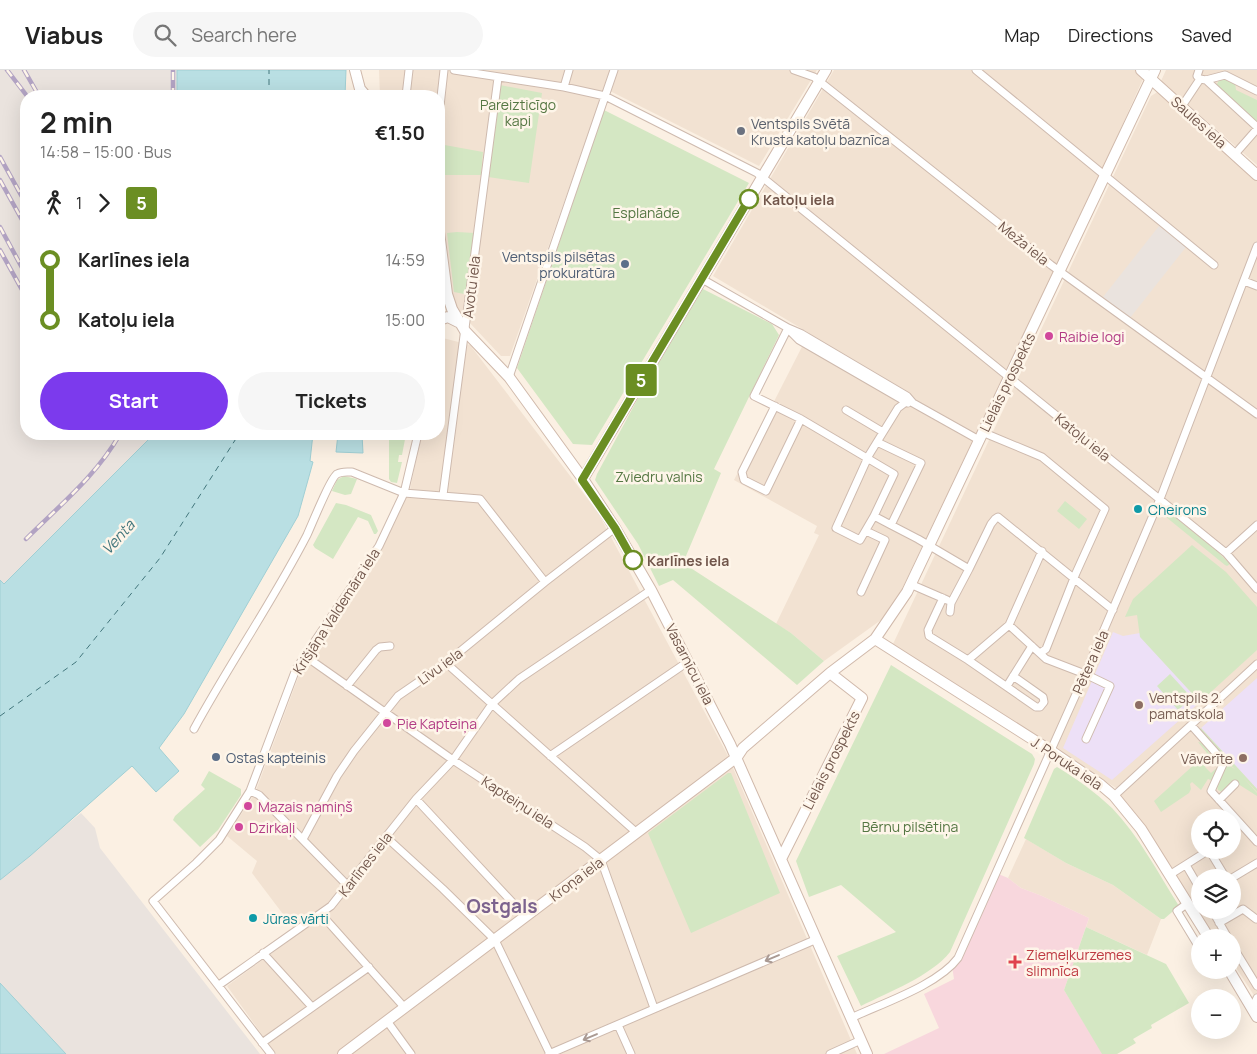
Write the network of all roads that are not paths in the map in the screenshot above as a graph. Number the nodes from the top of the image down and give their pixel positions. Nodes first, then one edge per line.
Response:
1 (355, 70) edge
2 (409, 70) edge
3 (444, 70) edge
4 (454, 70) edge
5 (569, 70) edge
6 (614, 70) edge
7 (794, 70) edge
8 (826, 70) edge
9 (976, 70) edge
10 (1141, 70) edge
11 (1199, 70) edge
12 (1153, 74) edge
13 (498, 78) junction
14 (1203, 80) junction
15 (819, 81) junction
16 (564, 87) junction
17 (360, 90) edge
18 (407, 90) edge
19 (442, 90) edge
20 (1257, 91) edge
21 (605, 96) junction
22 (1182, 106) junction
23 (1257, 128) edge
24 (1235, 154) junction
25 (1257, 174) edge
26 (1106, 176) junction
27 (763, 177) junction
28 (1257, 246) edge
29 (1214, 265) dead end
30 (1060, 271) junction
31 (445, 279) edge
32 (702, 279) junction
33 (1244, 281) junction
34 (1257, 286) edge
35 (445, 318) edge
36 (458, 322) junction
37 (788, 328) junction
38 (466, 331) junction
39 (509, 377) junction
40 (1009, 377) junction
41 (1207, 378) junction
42 (909, 403) junction
43 (774, 406) junction
44 (846, 410) dead end
45 (1257, 414) edge
46 (801, 418) junction
47 (883, 432) junction
48 (981, 436) junction
49 (417, 440) edge
50 (877, 442) junction
51 (868, 458) junction
52 (582, 480) junction
53 (404, 493) junction
54 (443, 495) junction
55 (1160, 500) junction
56 (874, 516) junction
57 (891, 525) junction
58 (1257, 525) edge
59 (615, 528) junction
60 (866, 531) junction
61 (929, 545) junction
62 (1042, 551) junction
63 (1226, 553) junction
64 (969, 569) junction
65 (1075, 579) junction
66 (545, 582) junction
67 (910, 584) junction
68 (1257, 589) edge
69 (651, 590) junction
70 (860, 592) dead end
71 (943, 598) junction
72 (951, 602) junction
73 (1113, 610) junction
74 (950, 612) dead end
75 (1010, 625) junction
76 (875, 639) junction
77 (390, 646) dead end
78 (1032, 646) junction
79 (1040, 653) junction
80 (305, 656) junction
81 (968, 660) junction
82 (689, 661) junction
83 (446, 663) junction
84 (1257, 664) edge
85 (830, 673) junction
86 (1085, 674) junction
87 (1013, 676) junction
88 (348, 686) junction
89 (1007, 686) junction
90 (492, 704) junction
91 (385, 712) junction
92 (1191, 725) junction
93 (194, 729) dead end
94 (1086, 739) dead end
95 (1050, 751) junction
96 (550, 756) junction
97 (736, 757) junction
98 (453, 760) junction
99 (1236, 784) dead end
100 (250, 791) junction
101 (1114, 796) junction
102 (416, 799) junction
103 (1219, 800) junction
104 (637, 833) junction
105 (386, 838) junction
106 (303, 839) junction
107 (1257, 842) edge
108 (781, 859) junction
109 (601, 860) junction
110 (1257, 863) edge
111 (1186, 865) junction
112 (1220, 869) edge
113 (1241, 873) edge
114 (1170, 874) junction
115 (1191, 874) edge
116 (348, 886) junction
117 (1188, 903) junction
118 (321, 914) junction
119 (526, 917) junction
120 (1217, 919) edge
121 (1256, 919) edge
122 (1219, 923) junction
123 (1204, 929) edge
124 (1223, 929) edge
125 (1191, 934) edge
126 (817, 939) junction
127 (495, 940) junction
128 (263, 953) junction
129 (1241, 960) edge
130 (369, 967) junction
131 (1234, 979) edge
132 (219, 985) junction
133 (1257, 986) edge
134 (1257, 998) edge
135 (312, 1007) junction
136 (404, 1007) junction
137 (654, 1008) junction
138 (1255, 1013) edge
139 (851, 1018) junction
140 (387, 1021) junction
141 (618, 1025) junction
142 (861, 1040) junction
143 (262, 1043) junction
144 (271, 1054) edge
145 (343, 1054) edge
146 (411, 1054) edge
147 (550, 1054) edge
148 (631, 1054) edge
149 (830, 1054) edge
150 (867, 1054) edge

1 - 17 street
2 - 18 street
3 - 19 street
4 - 13 street, Katoļu iela
5 - 16 street
6 - 21 street
7 - 15 street, Meža iela
8 - 15 street
9 - 26 street
10 - 12 street, Saules iela
11 - 14 street
12 - 22 street, Saules iela
12 - 26 street, Lielais prospekts
13 - 16 street, Katoļu iela
13 - 38 street, Avotu iela
14 - 20 street
14 - 22 street
14 - 23 street
15 - 27 street
15 - 30 street, Meža iela
16 - 21 street, Katoļu iela
21 - 27 street, Katoļu iela
21 - 39 street
22 - 24 street, Saules iela
23 - 24 street
24 - 25 street, Saules iela
26 - 29 street
26 - 30 street, Lielais prospekts
27 - 32 street
27 - 40 street, Katoļu iela
28 - 33 street, Pētera iela
30 - 40 street, Lielais prospekts
30 - 41 street, Meža iela
31 - 36 street, Vasarnīcu iela
32 - 37 street
32 - 52 street
33 - 34 street
33 - 41 street, Pētera iela
35 - 36 street
36 - 38 street, Vasarnīcu iela
37 - 42 street
37 - 43 street
38 - 39 street, Vasarnīcu iela
38 - 54 street, Avotu iela
39 - 52 street, Vasarnīcu iela
40 - 48 street, Lielais prospekts
40 - 55 street, Katoļu iela
41 - 45 street, Meža iela
41 - 55 street, Pētera iela
42 - 47 street
42 - 48 street
43 - 46 street
43 - 46 street
44 - 47 street
46 - 51 street
47 - 50 street
48 - 61 street, Lielais prospekts
48 - 65 street
49 - 53 street, Krišjāņa Valdemāra iela
50 - 51 street
50 - 57 street
51 - 56 street
51 - 60 street
52 - 59 street, Vasarnīcu iela
53 - 54 street
53 - 80 street, Krišjāņa Valdemāra iela
53 - 93 street
54 - 66 street
55 - 63 street, Katoļu iela
55 - 73 street, Pētera iela
56 - 57 street
56 - 60 street
57 - 61 street
58 - 63 street
59 - 66 street, Līvu iela
59 - 69 street, Vasarnīcu iela
60 - 70 street
61 - 64 street
61 - 67 street, Lielais prospekts
62 - 64 street
62 - 65 street
62 - 75 street
63 - 68 street, Katoļu iela
64 - 72 street
65 - 73 street
65 - 79 street
66 - 83 street, Līvu iela
67 - 71 street
67 - 76 street, Lielais prospekts
69 - 82 street, Vasarnīcu iela
69 - 90 street, Karlīnes iela
71 - 72 street
71 - 81 street
72 - 74 street
73 - 86 street, Pētera iela
75 - 78 street
75 - 81 street
76 - 85 street, Lielais prospekts
76 - 95 street, J. Poruka iela
77 - 88 street
78 - 79 street
78 - 87 street
79 - 86 street
80 - 88 street, Kapteiņu iela
80 - 100 street, Krišjāņa Valdemāra iela
81 - 89 street
82 - 96 street
82 - 97 street, Vasarnīcu iela
83 - 90 street
83 - 91 street, Līvu iela
84 - 92 street
85 - 97 street, Lielais prospekts
85 - 108 street, Lielais prospekts
86 - 94 street
86 - 95 street, Pētera iela
87 - 89 street
87 - 89 street
88 - 91 street, Kapteiņu iela
90 - 96 street
90 - 98 street, Karlīnes iela
91 - 98 street, Kapteiņu iela
91 - 106 street, Līvu iela
92 - 101 street
92 - 103 street
95 - 101 street, J. Poruka iela
95 - 139 street, Pētera iela
96 - 104 street
97 - 104 street, Kroņa iela
97 - 108 street, Vasarnīcu iela
98 - 102 street, Karlīnes iela
98 - 109 street, Kapteiņu iela
99 - 103 street
100 - 106 street
100 - 132 street, Krišjāņa Valdemāra iela
101 - 114 street, J. Poruka iela
102 - 105 street, Karlīnes iela
102 - 119 street
103 - 107 street
104 - 109 street, Kroņa iela
105 - 116 street, Karlīnes iela
105 - 127 street
106 - 116 street
108 - 126 street, Vasarnīcu iela
109 - 119 street, Kroņa iela
109 - 137 street
110 - 113 street
111 - 112 street
111 - 114 street
111 - 115 street
114 - 117 street, J. Poruka iela
116 - 118 street, Karlīnes iela
117 - 123 street, J. Poruka iela
117 - 125 street
118 - 128 street, Karlīnes iela
118 - 130 street
119 - 127 street, Kroņa iela
120 - 122 street
121 - 122 street
122 - 124 street
126 -> 137 street
126 - 139 street, Vasarnīcu iela
127 - 136 street, Kroņa iela
127 - 147 street
128 - 132 street, Karlīnes iela
128 - 135 street
129 - 133 street
130 - 135 street
130 - 136 street
131 - 138 street
132 - 143 street
134 - 138 street
135 - 143 street
136 - 140 street, Kroņa iela
137 - 141 street
139 - 142 street, Vasarnīcu iela
140 - 145 street, Kroņa iela
140 - 146 street
141 -> 147 street
141 - 148 street
142 - 149 street
142 - 150 street, Vasarnīcu iela
143 - 144 street

